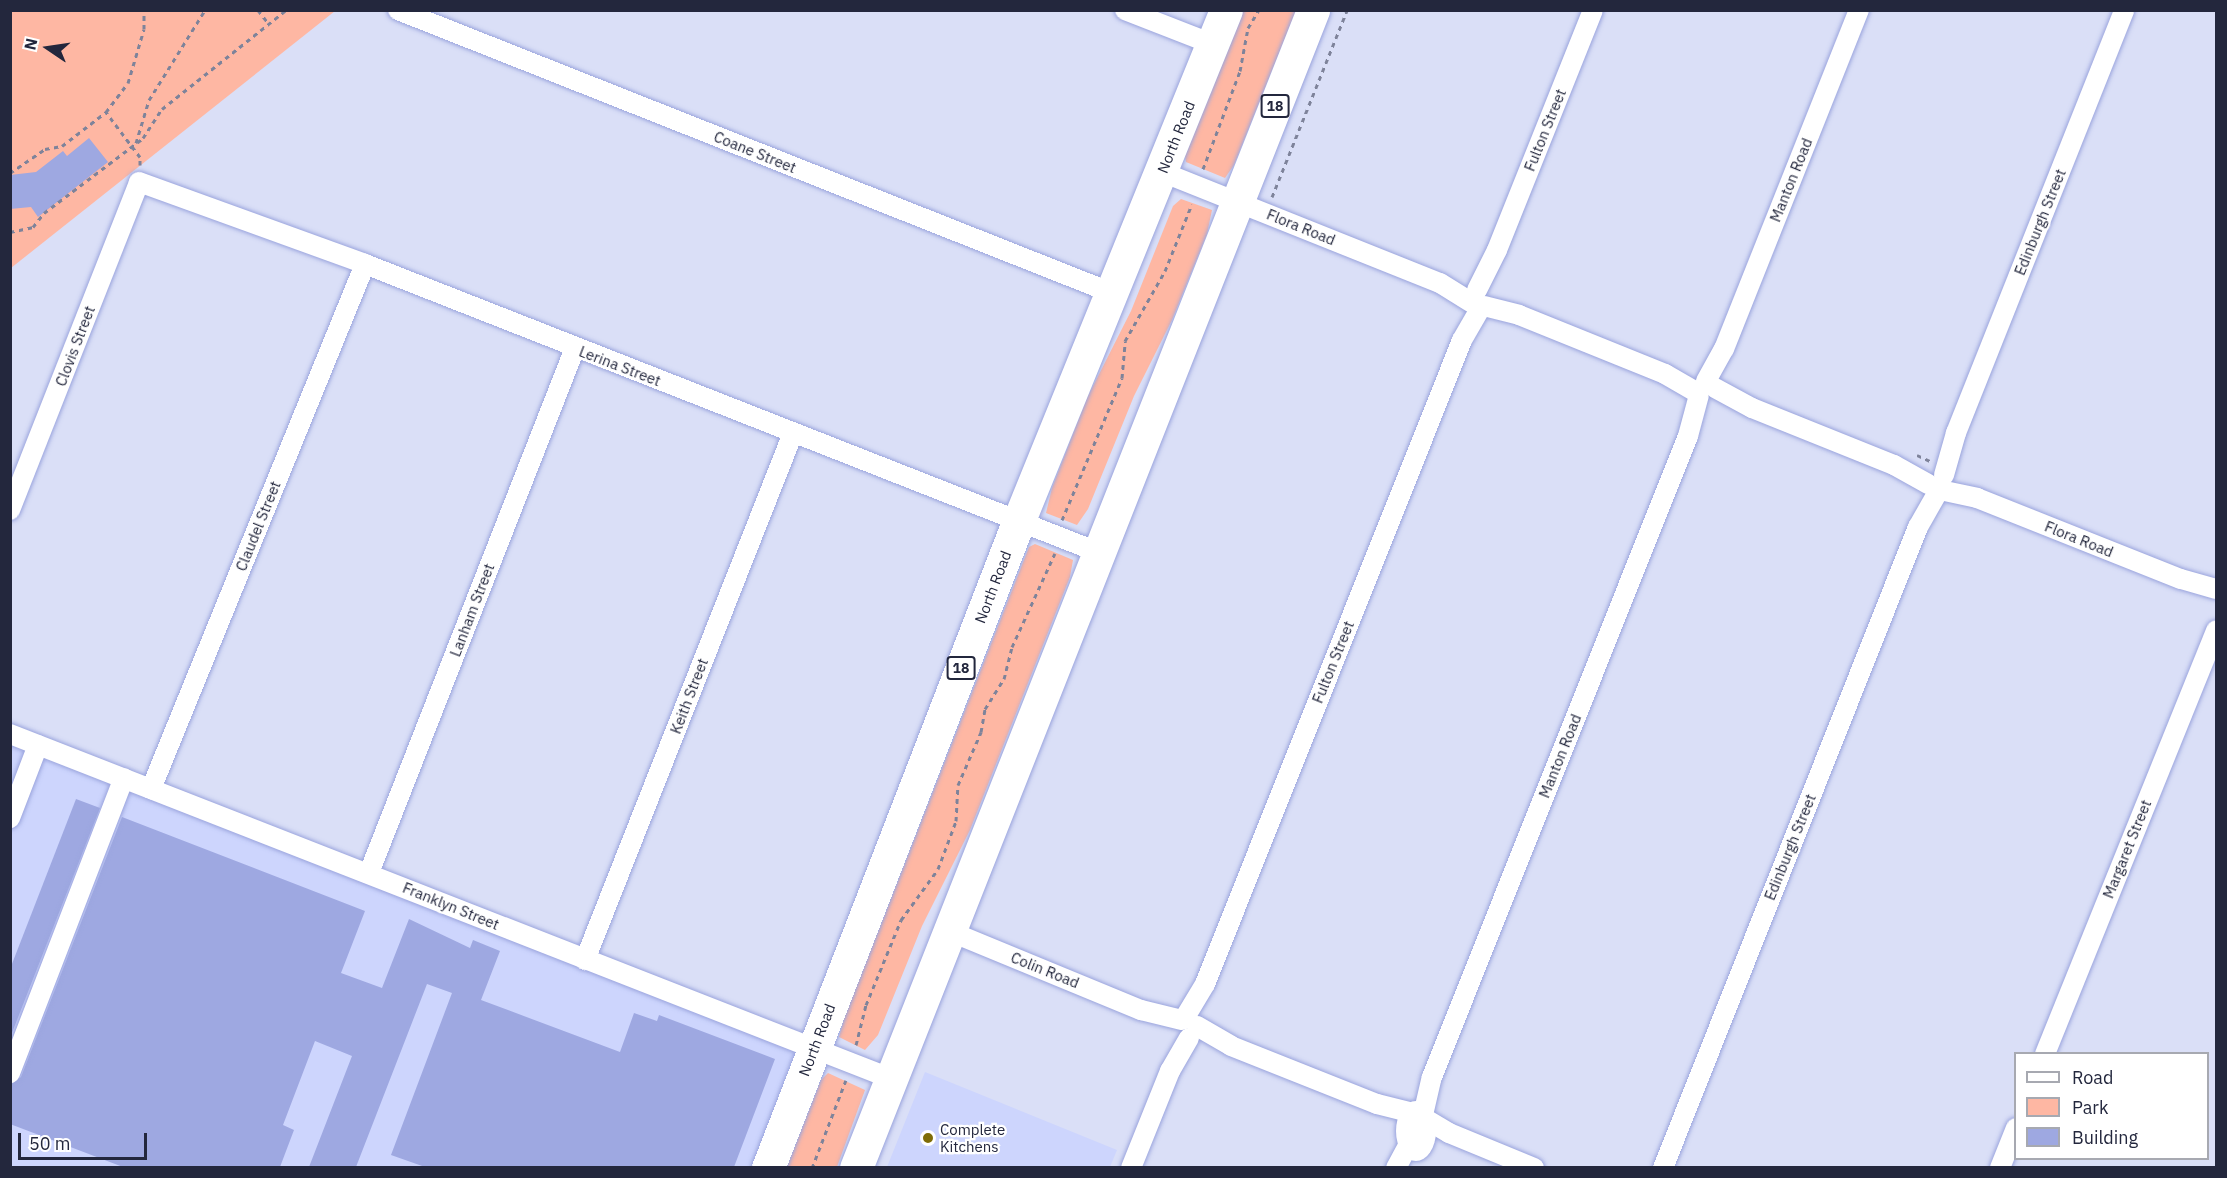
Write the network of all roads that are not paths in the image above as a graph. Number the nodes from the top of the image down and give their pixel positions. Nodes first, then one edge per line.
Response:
1 (398, 10) edge
2 (1125, 10) edge
3 (1226, 10) edge
4 (1313, 10) edge
5 (1593, 10) edge
6 (1859, 10) edge
7 (2124, 10) edge
8 (1212, 44) junction
9 (1162, 172) junction
10 (139, 182) joint
11 (1237, 201) junction
12 (364, 264) junction
13 (1112, 293) junction
14 (1479, 299) junction
15 (575, 348) junction
16 (1707, 390) junction
17 (793, 433) junction
18 (1937, 479) junction
19 (10, 510) edge
20 (1019, 520) junction
21 (1100, 553) junction
22 (2181, 579) junction
23 (2217, 589) edge
24 (2217, 600) edge
25 (2217, 616) edge
26 (2213, 637) edge
27 (10, 734) edge
28 (38, 745) junction
29 (124, 778) junction
30 (152, 789) junction
31 (10, 818) edge
32 (369, 873) junction
33 (949, 932) junction
34 (585, 960) junction
35 (1187, 1029) junction
36 (813, 1049) junction
37 (2045, 1052) edge
38 (10, 1073) edge
39 (892, 1079) junction
40 (1415, 1120) junction
41 (2014, 1133) edge
42 (1396, 1166) edge
43 (768, 1167) edge
44 (856, 1167) edge
45 (1131, 1167) edge
46 (1534, 1167) edge
47 (1663, 1167) edge
48 (2000, 1167) edge

1 - 13 street, Coane Street
2 - 8 street
3 - 8 highway, North Road / 18
4 - 11 highway, 18
5 - 14 street, Fulton Street
6 - 16 street, Manton Road
7 - 18 street, Edinburgh Street
8 - 9 highway, North Road / 18
9 - 11 street, Flora Road
9 - 13 highway, North Road / 18
10 - 12 street, Lerina Street
10 - 19 street, Clovis Street
11 - 14 street, Flora Road
11 - 21 highway, 18
12 - 15 street, Lerina Street
12 - 30 street, Claudel Street
13 - 20 highway, North Road / 18
14 - 16 street, Flora Road
14 - 35 street, Fulton Street
15 - 17 street, Lerina Street
15 - 32 street, Lanham Street
16 - 18 street, Flora Road
16 - 40 street, Manton Road
17 - 20 street, Lerina Street
17 - 34 street, Keith Street
18 - 22 street, Flora Road
18 - 47 street, Edinburgh Street
20 - 21 street, Lerina Street
20 - 36 highway, North Road / 18
21 - 33 highway, 18
22 - 23 street, Flora Road
22 - 24 street, Flora Road
25 - 26 street, Margaret Street
26 - 37 street, Margaret Street
27 - 28 street, Franklyn Street
28 - 29 street, Franklyn Street
28 - 31 street
29 - 30 street, Franklyn Street
29 - 38 street
30 - 32 street, Franklyn Street
32 - 34 street, Franklyn Street
33 - 35 street, Colin Road
33 - 39 highway, 18
34 - 36 street, Franklyn Street
35 - 40 street, Colin Road
35 - 45 street, Fulton Street
36 - 39 street, Franklyn Street
36 - 43 highway, North Road / 18
39 - 44 highway, 18
40 - 42 street, Manton Road
40 - 46 street, Colin Road
41 - 48 street

